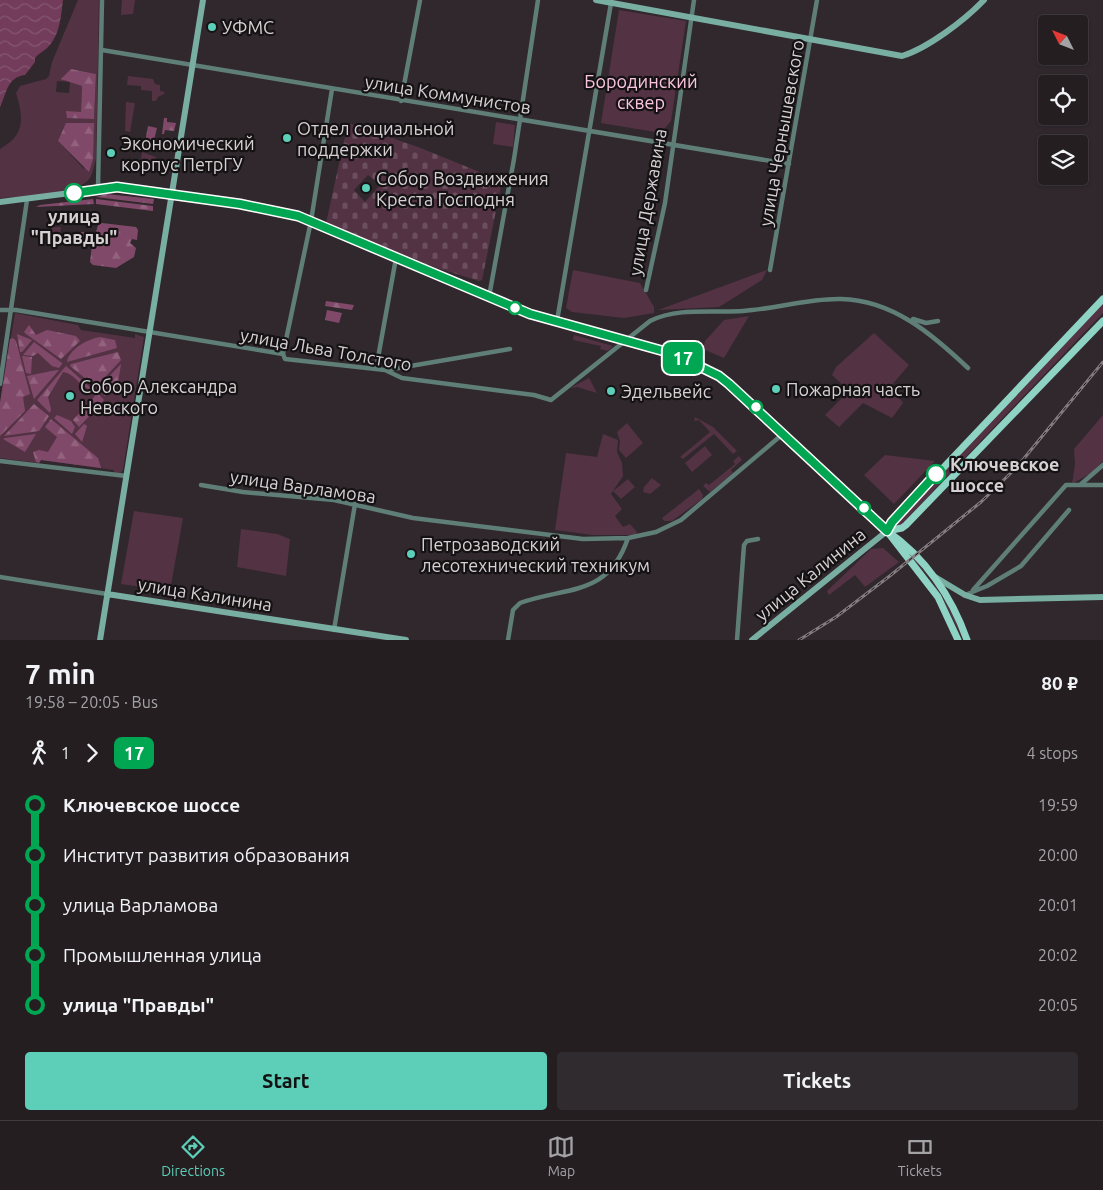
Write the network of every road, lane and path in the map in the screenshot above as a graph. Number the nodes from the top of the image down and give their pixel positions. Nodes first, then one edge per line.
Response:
1 (102, 0) edge
2 (203, 0) edge
3 (420, 0) edge
4 (538, 0) edge
5 (596, 0) edge
6 (694, 0) edge
7 (817, 0) edge
8 (984, 0) edge
9 (611, 3) junction
10 (691, 18) junction
11 (811, 38) junction
12 (102, 50) junction
13 (192, 66) junction
14 (332, 89) junction
15 (401, 100) junction
16 (520, 120) junction
17 (590, 130) junction
18 (673, 144) junction
19 (789, 164) junction
20 (98, 188) junction
21 (171, 195) junction
22 (27, 200) junction
23 (0, 202) edge
24 (311, 221) junction
25 (396, 258) junction
26 (770, 270) dead end
27 (646, 290) dead end
28 (489, 297) junction
29 (1103, 299) edge
30 (0, 310) edge
31 (12, 310) junction
32 (907, 317) junction
33 (557, 321) junction
34 (938, 321) dead end
35 (1103, 321) edge
36 (148, 333) junction
37 (627, 339) junction
38 (510, 349) dead end
39 (284, 354) junction
40 (968, 368) dead end
41 (376, 369) junction
42 (386, 370) junction
43 (0, 384) edge
44 (784, 433) junction
45 (0, 461) edge
46 (1103, 465) edge
47 (126, 476) junction
48 (201, 485) dead end
49 (1080, 485) junction
50 (1103, 485) edge
51 (355, 504) junction
52 (1069, 510) dead end
53 (887, 531) junction
54 (628, 538) junction
55 (758, 539) dead end
56 (934, 576) junction
57 (0, 577) edge
58 (973, 590) junction
59 (107, 594) junction
60 (965, 595) junction
61 (1103, 597) edge
62 (334, 630) junction
63 (100, 640) edge
64 (406, 640) edge
65 (508, 640) edge
66 (738, 640) edge
67 (752, 640) edge
68 (958, 640) edge
69 (967, 640) edge

1 - 12 street
2 - 13 main road
3 - 15 street
4 - 16 street
5 - 9 main road
6 - 10 street, улица Державина
7 - 11 street, улица Чернышевского
8 - 11 main road
9 - 10 main road
9 - 17 street
10 - 11 main road
10 - 18 street, улица Державина
11 - 19 street, улица Чернышевского
12 - 13 street, улица Коммунистов
12 - 20 street
13 - 14 street, улица Коммунистов
13 - 21 main road
14 - 15 street, улица Коммунистов
14 - 24 street
15 - 16 street, улица Коммунистов
16 - 17 street, улица Коммунистов
16 - 28 street
17 - 18 street, улица Коммунистов
17 - 33 street
18 - 19 street, улица Коммунистов
18 - 27 street, улица Державина
19 - 26 street, улица Чернышевского
20 - 21 main road
20 - 22 main road
21 - 24 main road
21 - 36 main road
22 - 23 main road
22 - 31 street
24 - 25 main road
24 - 39 street
25 - 28 main road
25 - 41 street
28 - 33 main road
29 - 53 main road
30 - 31 street, улица Льва Толстого
31 - 36 street, улица Льва Толстого
31 - 43 street
32 - 34 street
32 - 37 street, улица Льва Толстого
32 - 40 street
33 - 37 main road
35 - 53 main road
36 - 39 street, улица Льва Толстого
36 - 47 main road
37 - 42 street, улица Льва Толстого
37 - 44 main road
38 - 42 street
39 - 41 street, улица Льва Толстого
41 - 42 street, улица Льва Толстого
44 - 53 main road
44 - 54 street, улица Варламова
45 - 47 street
46 - 49 street
47 - 59 main road
48 - 51 street, улица Варламова
49 - 50 street
49 - 58 street
51 - 54 street, улица Варламова
51 - 62 street
52 - 58 street
53 - 56 main road
53 - 67 main road, улица Калинина
53 - 68 main road
54 - 65 street
55 - 66 street
56 - 60 main road
56 - 69 main road
57 - 59 street, улица Калинина
58 - 60 street
59 - 62 main road, улица Калинина
59 - 63 main road
60 - 61 main road
62 - 64 main road, улица Калинина

